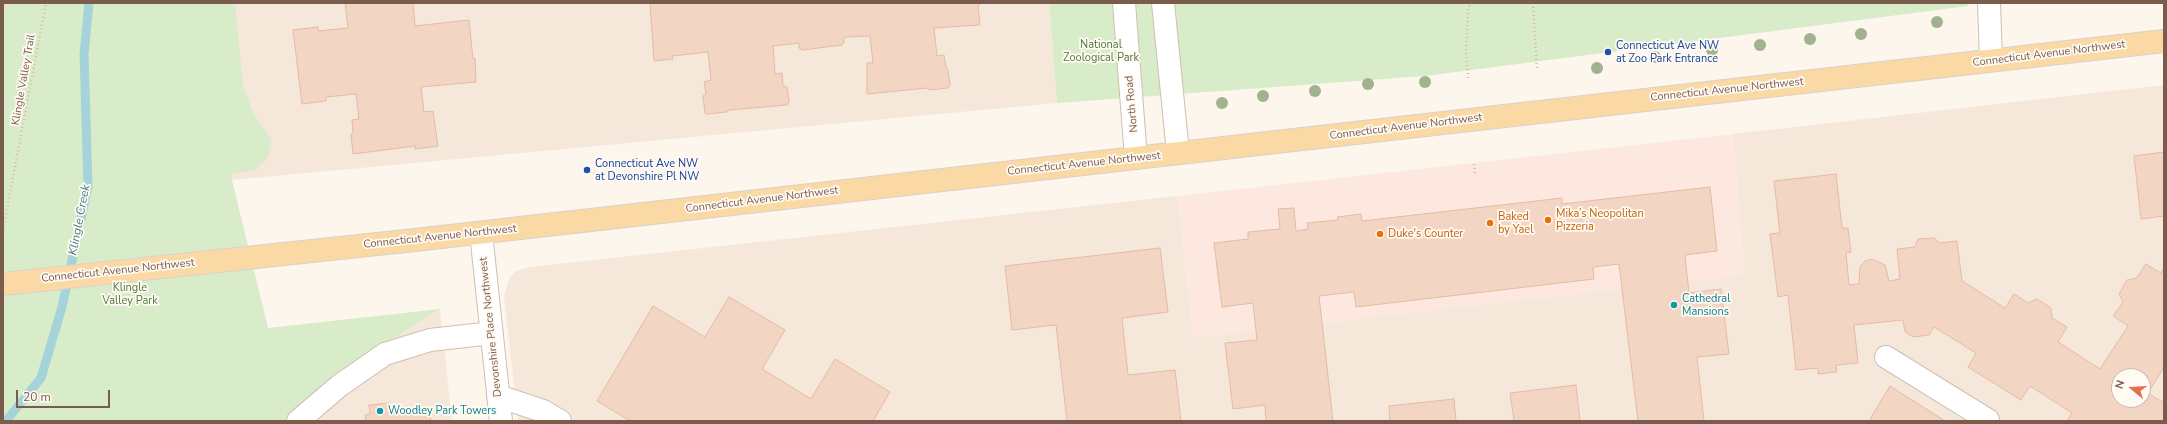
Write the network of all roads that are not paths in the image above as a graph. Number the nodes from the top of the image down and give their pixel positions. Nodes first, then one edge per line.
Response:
1 (1124, 3) edge
2 (1163, 3) edge
3 (1989, 3) edge
4 (2164, 41) edge
5 (1991, 60) junction
6 (1178, 153) junction
7 (1136, 158) junction
8 (481, 233) junction
9 (3, 284) edge
10 (492, 333) junction
11 (1886, 357) dead end
12 (498, 396) junction
13 (298, 421) edge
14 (501, 421) edge
15 (560, 421) edge
16 (1988, 421) edge

1 - 7 street, North Road
2 - 6 street
3 - 5 street
4 - 5 main road, Connecticut Avenue Northwest
5 - 6 main road, Connecticut Avenue Northwest
6 - 7 main road, Connecticut Avenue Northwest
7 - 8 main road, Connecticut Avenue Northwest
8 - 9 main road, Connecticut Avenue Northwest
8 - 10 street, Devonshire Place Northwest
10 - 12 street, Devonshire Place Northwest
10 - 13 street
11 - 16 street
12 - 14 street, Devonshire Place Northwest
12 - 15 street

